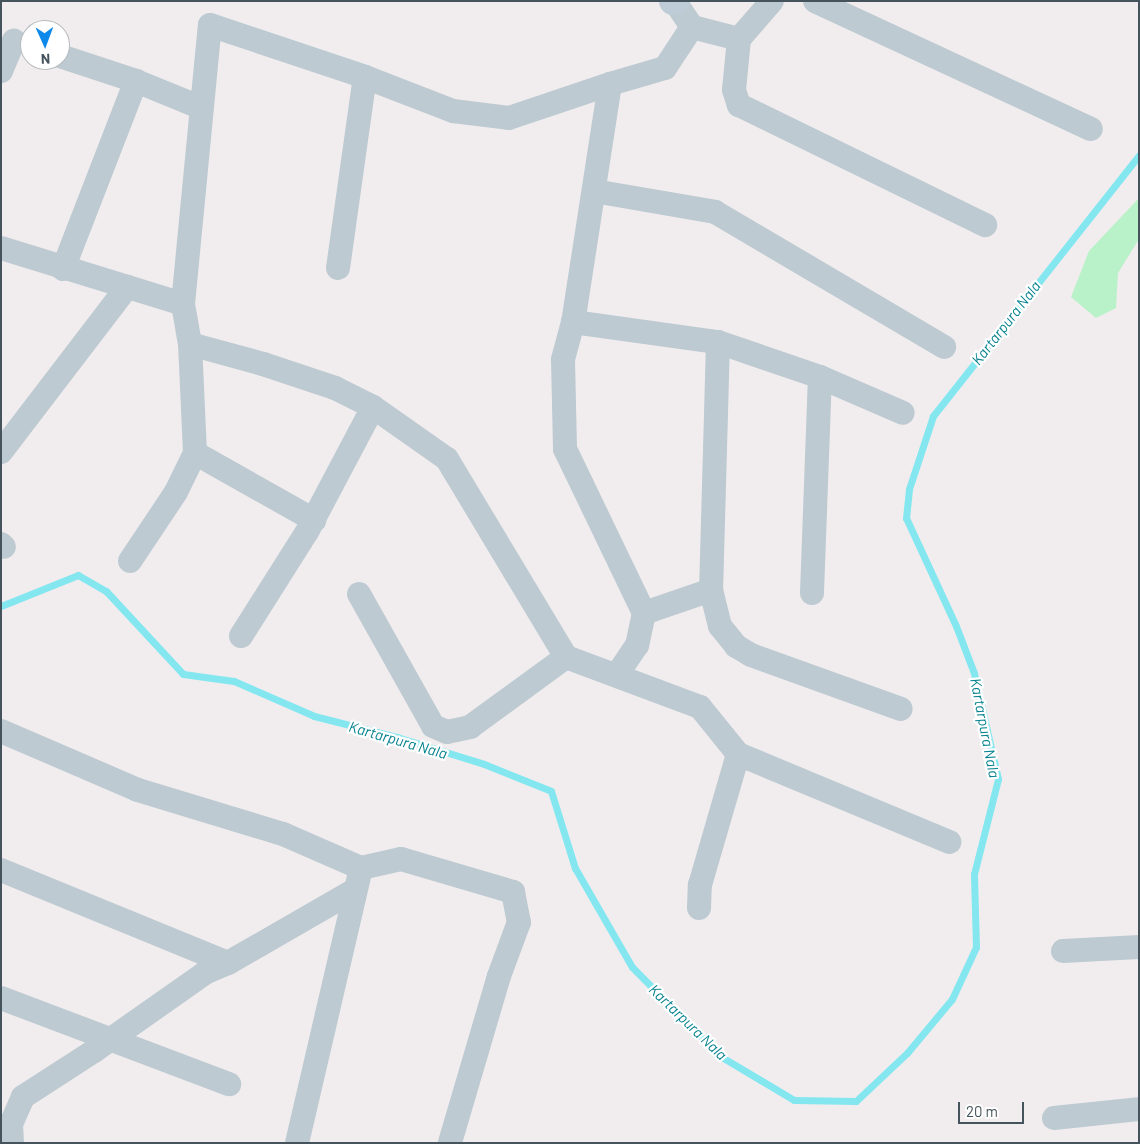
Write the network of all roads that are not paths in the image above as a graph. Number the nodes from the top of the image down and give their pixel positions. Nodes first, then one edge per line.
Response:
1 (772, 1) edge
2 (814, 1) edge
3 (675, 2) edge
4 (692, 27) junction
5 (740, 39) junction
6 (15, 42) edge
7 (70, 59) edge
8 (1, 71) edge
9 (365, 77) junction
10 (136, 81) junction
11 (610, 84) junction
12 (202, 108) junction
13 (1091, 128) dead end
14 (594, 191) junction
15 (985, 225) dead end
16 (1, 248) edge
17 (338, 268) dead end
18 (63, 269) junction
19 (128, 287) junction
20 (183, 304) junction
21 (573, 322) junction
22 (718, 342) junction
23 (190, 344) junction
24 (944, 347) dead end
25 (820, 376) junction
26 (373, 407) junction
27 (903, 413) dead end
28 (1, 452) edge
29 (195, 453) junction
30 (314, 520) junction
31 (130, 561) dead end
32 (710, 590) junction
33 (812, 593) dead end
34 (359, 594) dead end
35 (644, 613) junction
36 (241, 636) dead end
37 (566, 657) junction
38 (617, 675) junction
39 (901, 709) dead end
40 (1, 731) edge
41 (738, 754) junction
42 (949, 842) dead end
43 (1, 870) edge
44 (358, 879) junction
45 (699, 908) dead end
46 (1139, 947) edge
47 (1063, 951) dead end
48 (228, 963) junction
49 (1, 998) edge
50 (110, 1040) junction
51 (229, 1084) dead end
52 (1139, 1109) edge
53 (1054, 1118) dead end
54 (12, 1143) edge
55 (296, 1143) edge
56 (450, 1143) edge

1 - 5 street
2 - 13 street
3 - 4 street
4 - 5 street
4 - 11 street
5 - 15 street
6 - 8 street
7 - 10 street
9 - 11 street
9 - 12 street
9 - 17 street
10 - 12 street
10 - 18 street
11 - 14 street
12 - 20 street
14 - 21 street
14 - 24 street
16 - 18 street
18 - 19 street
19 - 20 street
19 - 28 street
20 - 23 street
21 - 22 street
21 - 35 street
22 - 25 street
22 - 32 street
23 - 26 street
23 - 29 street
25 - 27 street
25 - 33 street
26 - 30 street
26 - 37 street
29 - 30 street
29 - 31 street
30 - 36 street
32 - 35 street
32 - 39 street
34 - 37 street
35 - 38 street
37 - 38 street
38 - 41 street
40 - 44 street
41 - 42 street
41 - 45 street
43 - 48 street
44 - 48 street
44 - 55 street
44 - 56 street
46 - 47 street
48 - 50 street
49 - 50 street
50 - 51 street
50 - 54 street
52 - 53 street

